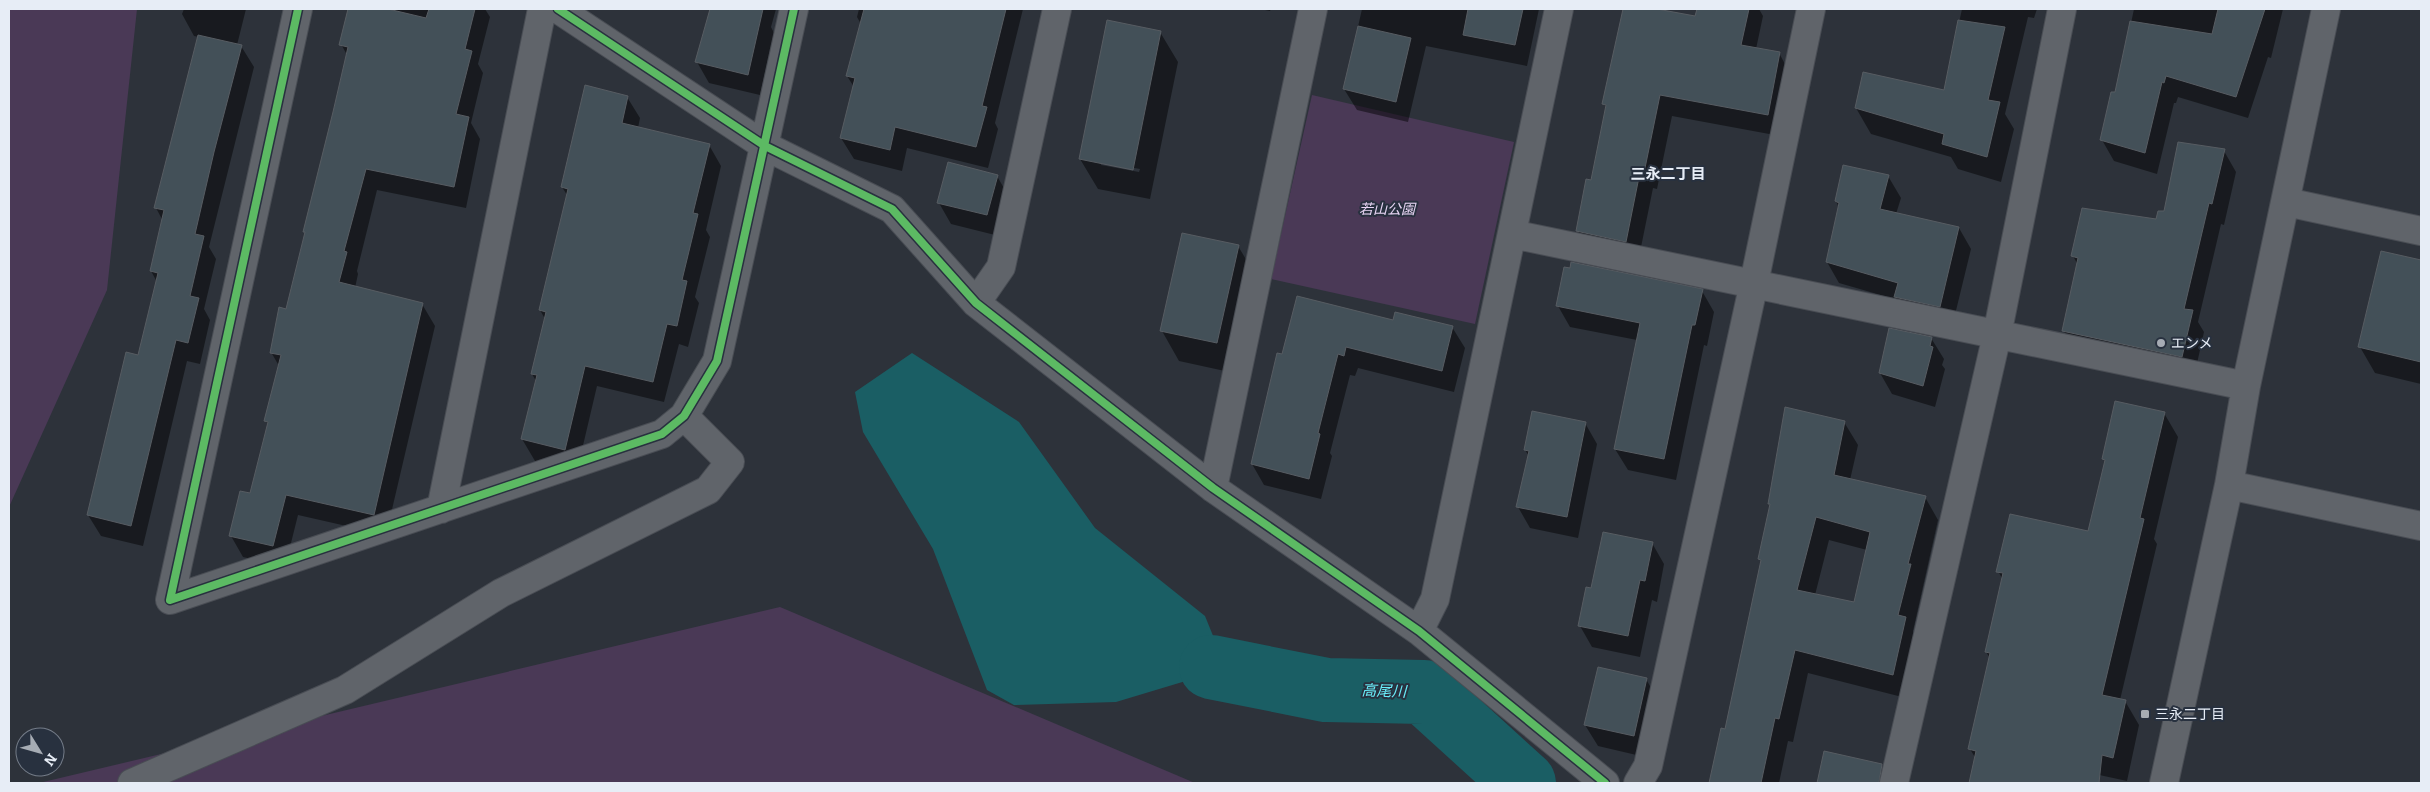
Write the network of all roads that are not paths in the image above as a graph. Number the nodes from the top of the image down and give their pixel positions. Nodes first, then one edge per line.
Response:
1 (298, 9) edge
2 (542, 9) edge
3 (558, 9) edge
4 (794, 9) edge
5 (1058, 9) edge
6 (1313, 9) edge
7 (1560, 9) edge
8 (1811, 9) edge
9 (2062, 9) edge
10 (2326, 9) edge
11 (765, 146) junction
12 (2286, 202) junction
13 (2421, 230) edge
14 (1512, 234) junction
15 (1754, 283) junction
16 (976, 303) junction
17 (1997, 335) junction
18 (2246, 386) junction
19 (689, 421) junction
20 (2229, 485) junction
21 (1213, 488) junction
22 (441, 509) junction
23 (2421, 526) edge
24 (1419, 631) junction
25 (132, 783) edge
26 (1605, 783) edge
27 (1638, 783) edge
28 (1894, 783) edge
29 (2164, 783) edge

1 - 22 street
2 - 22 street
3 - 11 street
4 - 11 street
5 - 16 street
6 - 21 street
7 - 14 street
8 - 15 street
9 - 17 street
10 - 12 street
11 - 16 street
11 - 19 street
12 - 13 street
12 - 18 street
14 - 15 street
14 - 24 street
15 - 17 street
15 - 27 street
16 - 21 street
17 - 18 street
17 - 28 street
18 - 20 street
19 - 22 street
19 - 25 street
20 - 23 street
20 - 29 street
21 - 24 street
24 - 26 street

